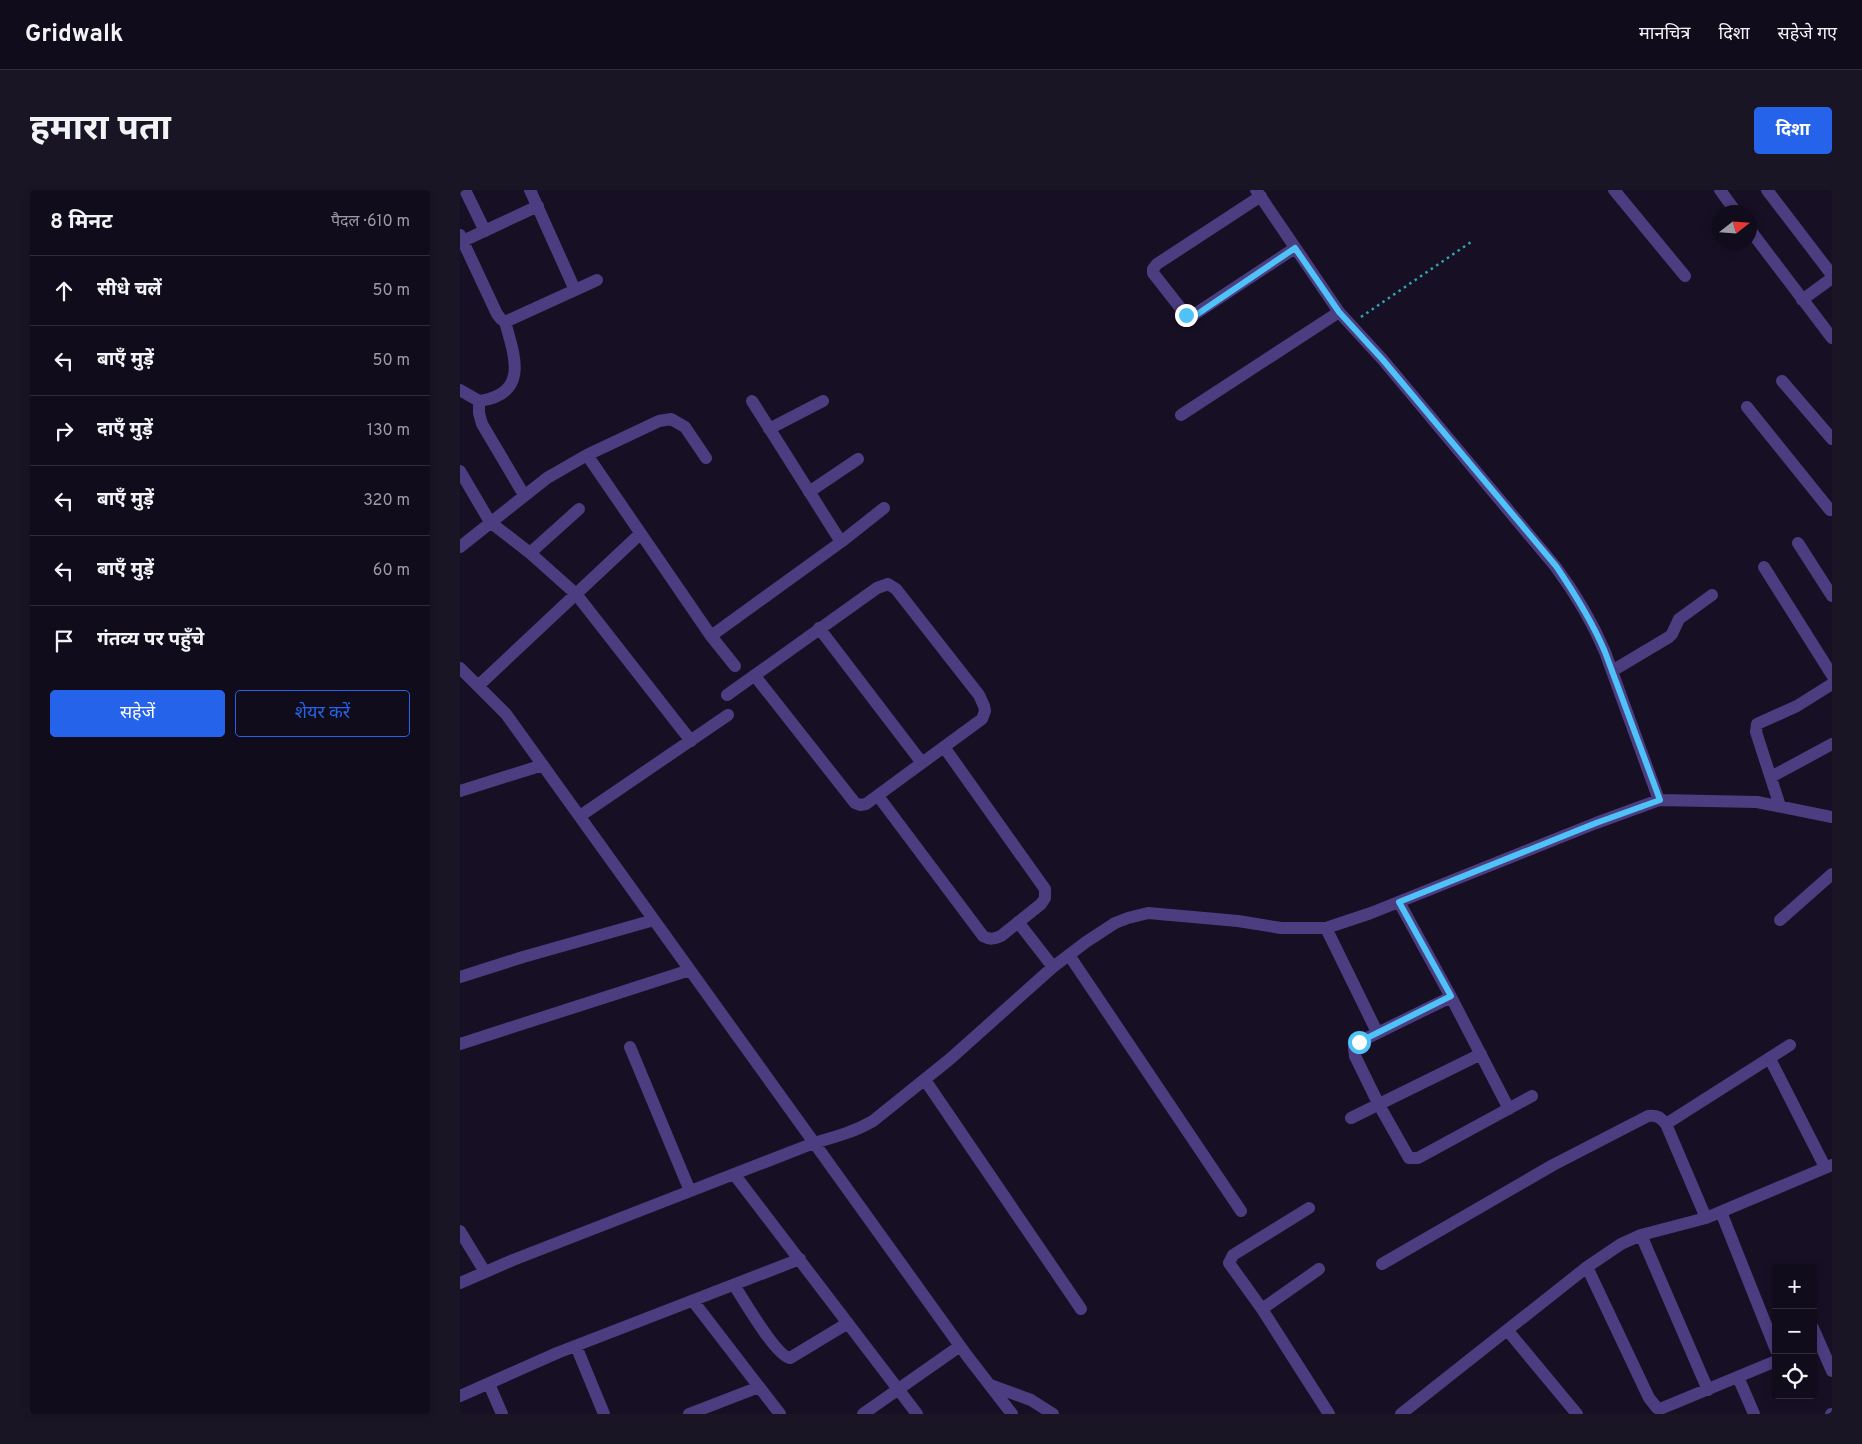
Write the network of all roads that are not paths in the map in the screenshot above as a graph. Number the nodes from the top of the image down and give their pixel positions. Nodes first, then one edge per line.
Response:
1 (465, 190) edge
2 (530, 190) edge
3 (1614, 190) edge
4 (1720, 190) edge
5 (1767, 190) edge
6 (1258, 193) edge
7 (1731, 205) edge
8 (538, 206) junction
9 (485, 231) junction
10 (461, 238) edge
11 (1757, 239) edge
12 (1295, 248) junction
13 (1685, 276) dead end
14 (1832, 277) edge
15 (597, 280) dead end
16 (575, 290) junction
17 (1802, 300) junction
18 (1339, 312) junction
19 (505, 322) junction
20 (1832, 338) edge
21 (1782, 381) dead end
22 (460, 390) edge
23 (479, 401) junction
24 (752, 401) dead end
25 (822, 401) dead end
26 (1747, 407) dead end
27 (1182, 415) dead end
28 (770, 429) junction
29 (1832, 440) edge
30 (587, 455) junction
31 (706, 458) dead end
32 (858, 458) dead end
33 (460, 472) edge
34 (809, 492) junction
35 (524, 495) junction
36 (884, 508) dead end
37 (579, 509) dead end
38 (1832, 510) edge
39 (490, 522) junction
40 (640, 534) junction
41 (462, 542) edge
42 (841, 542) junction
43 (1798, 544) dead end
44 (530, 553) junction
45 (1764, 567) dead end
46 (576, 594) junction
47 (1712, 595) dead end
48 (1832, 596) edge
49 (818, 628) junction
50 (711, 636) junction
51 (734, 666) dead end
52 (460, 668) edge
53 (1612, 671) junction
54 (755, 676) junction
55 (1832, 676) edge
56 (1832, 684) edge
57 (478, 686) junction
58 (727, 695) dead end
59 (728, 715) dead end
60 (691, 740) junction
61 (1832, 744) edge
62 (944, 747) junction
63 (922, 763) junction
64 (543, 765) junction
65 (1771, 777) junction
66 (460, 791) edge
67 (878, 796) junction
68 (1660, 800) junction
69 (1780, 806) junction
70 (580, 816) junction
71 (1832, 817) edge
72 (1832, 874) edge
73 (1399, 902) junction
74 (654, 920) junction
75 (1780, 920) dead end
76 (1018, 922) junction
77 (1326, 928) junction
78 (1069, 955) junction
79 (1053, 967) junction
80 (690, 970) junction
81 (460, 977) edge
82 (1451, 996) junction
83 (1377, 1032) junction
84 (460, 1044) edge
85 (1790, 1045) dead end
86 (630, 1047) dead end
87 (1480, 1054) junction
88 (1770, 1059) junction
89 (925, 1080) junction
90 (1532, 1096) dead end
91 (1379, 1106) junction
92 (1509, 1109) junction
93 (1351, 1118) dead end
94 (1666, 1124) junction
95 (814, 1143) junction
96 (1829, 1166) edge
97 (734, 1174) junction
98 (690, 1191) junction
99 (1309, 1208) dead end
100 (1241, 1211) dead end
101 (1722, 1212) junction
102 (1706, 1218) junction
103 (460, 1231) edge
104 (1641, 1235) junction
105 (800, 1260) junction
106 (1382, 1264) dead end
107 (1587, 1268) junction
108 (1319, 1269) dead end
109 (486, 1272) junction
110 (460, 1283) edge
111 (734, 1285) junction
112 (693, 1301) junction
113 (1081, 1309) dead end
114 (1262, 1309) junction
115 (848, 1323) junction
116 (1508, 1331) junction
117 (1772, 1340) edge
118 (576, 1346) junction
119 (960, 1346) junction
120 (1817, 1346) edge
121 (1772, 1363) edge
122 (1832, 1371) edge
123 (1738, 1377) junction
124 (489, 1384) junction
125 (990, 1384) junction
126 (759, 1387) junction
127 (898, 1388) junction
128 (1708, 1390) junction
129 (460, 1396) edge
130 (1410, 1411) edge
131 (1574, 1413) edge
132 (502, 1414) edge
133 (604, 1414) edge
134 (689, 1414) edge
135 (780, 1414) edge
136 (863, 1414) edge
137 (917, 1414) edge
138 (1012, 1414) edge
139 (1053, 1414) edge
140 (1329, 1414) edge
141 (1754, 1414) edge

1 - 9 street
2 - 8 street
3 - 13 street
4 - 7 street
5 - 14 street
6 - 12 street
6 - 12 street
8 - 9 street
8 - 16 street
9 - 10 street
10 - 19 street
11 - 17 street
12 - 18 street
14 - 17 street
15 - 16 street
16 - 19 street
17 - 20 street
18 - 27 street
18 - 53 street
19 - 23 street
21 - 29 street
22 - 23 street
23 - 35 street
24 - 28 street
25 - 28 street
26 - 38 street
28 - 34 street
30 - 31 street
30 - 35 street
30 - 40 street
32 - 34 street
33 - 39 street
34 - 42 street
35 - 39 street
36 - 42 street
37 - 44 street
39 - 41 street
39 - 44 street
40 - 46 street
40 - 50 street
42 - 50 street
43 - 48 street
44 - 46 street
45 - 55 street
46 - 57 street
46 - 60 street
47 - 53 street
49 - 54 street
49 - 62 street
49 - 63 street
50 - 51 street
52 - 57 street
53 - 68 street
54 - 58 street
54 - 67 street
56 - 65 street
57 - 64 street
59 - 60 street
60 - 70 street
61 - 65 street
62 - 63 street
62 - 76 street
63 - 67 street
64 - 66 street
64 - 70 street
65 - 69 street
67 - 76 street
68 - 69 street
68 - 73 street
69 - 71 street
70 - 74 street
72 - 75 street
73 - 77 street
73 - 82 street
74 - 80 street
74 - 81 street
76 - 79 street
77 - 78 street
77 - 83 street
78 - 79 street
78 - 100 street
79 - 89 street
80 - 84 street
80 - 95 street
82 - 83 street
82 - 87 street
83 - 91 street
85 - 88 street
86 - 98 street
87 - 91 street
87 - 92 street
88 - 94 street
88 - 96 street
89 - 95 street
89 - 113 street
90 - 92 street
91 - 92 street
91 - 93 street
94 - 102 street
94 - 106 street
95 - 97 street
95 - 119 street
96 - 101 street
97 - 98 street
97 - 105 street
98 - 109 street
99 - 114 street
101 - 102 street
101 - 117 street
102 - 104 street
103 - 109 street
104 - 107 street
104 - 128 street
105 - 111 street
105 - 115 street
107 - 116 street
107 - 128 street
108 - 114 street
109 - 110 street
111 - 112 street
111 - 115 street
112 - 118 street
112 - 126 street
114 - 140 street
115 - 127 street
116 - 130 street
116 - 131 street
118 - 124 street
118 - 133 street
119 - 125 street
119 - 127 street
120 - 122 street
121 - 123 street
123 - 128 street
123 - 141 street
124 - 129 street
124 - 132 street
125 - 138 street
125 - 139 street
126 - 134 street
126 - 135 street
127 - 136 street
127 - 137 street

